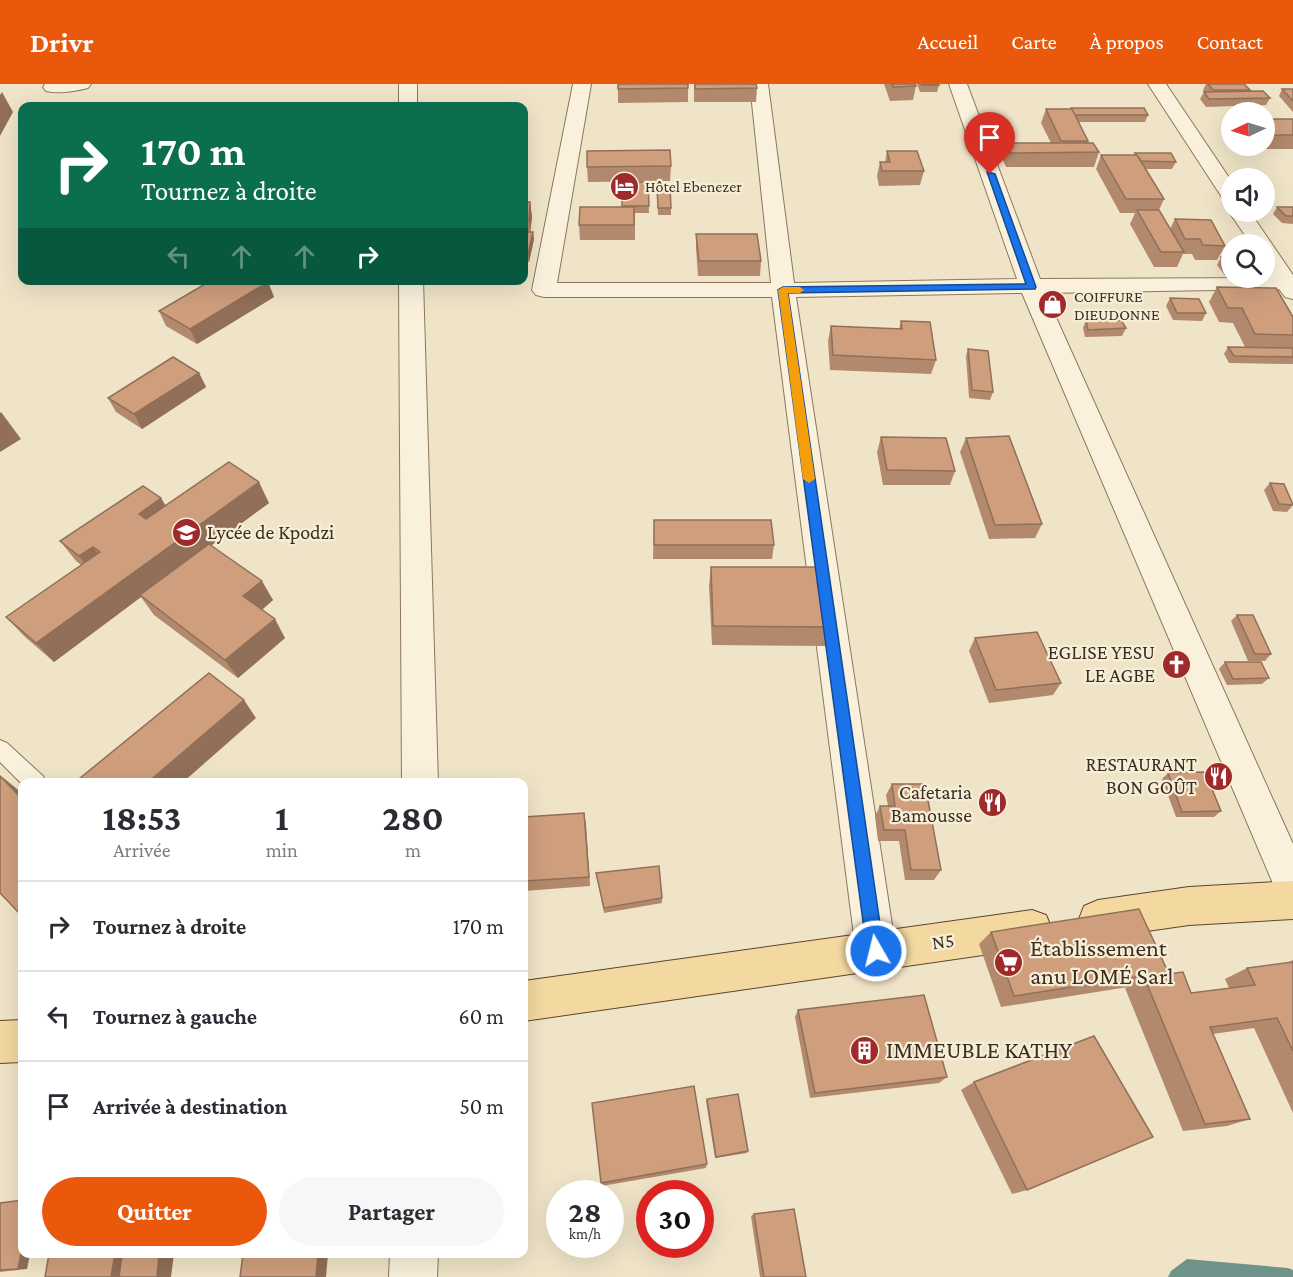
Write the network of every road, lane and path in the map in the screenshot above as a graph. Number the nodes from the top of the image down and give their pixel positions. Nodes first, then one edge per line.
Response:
1 (82, 84) edge
2 (408, 84) edge
3 (582, 84) edge
4 (759, 84) edge
5 (958, 84) edge
6 (1157, 84) edge
7 (52, 87) dead end
8 (408, 102) edge
9 (1221, 181) edge
10 (1275, 263) edge
11 (411, 285) edge
12 (1291, 285) edge
13 (1031, 287) junction
14 (783, 290) junction
15 (0, 748) edge
16 (31, 778) edge
17 (420, 778) edge
18 (1293, 888) edge
19 (1293, 900) edge
20 (876, 951) junction
21 (528, 1000) edge
22 (18, 1041) edge
23 (0, 1042) edge
24 (414, 1258) edge
25 (413, 1277) edge

1 - 7 street
2 - 8 street
3 - 14 street
4 - 14 street
5 - 13 street
6 - 9 street
10 - 12 street
11 - 17 street
12 - 13 street
13 - 14 street
13 - 18 street
14 - 20 street
15 - 16 lane
19 - 20 main road, N5 / N5
20 - 21 main road, N5 / N5
22 - 23 main road
24 - 25 street

